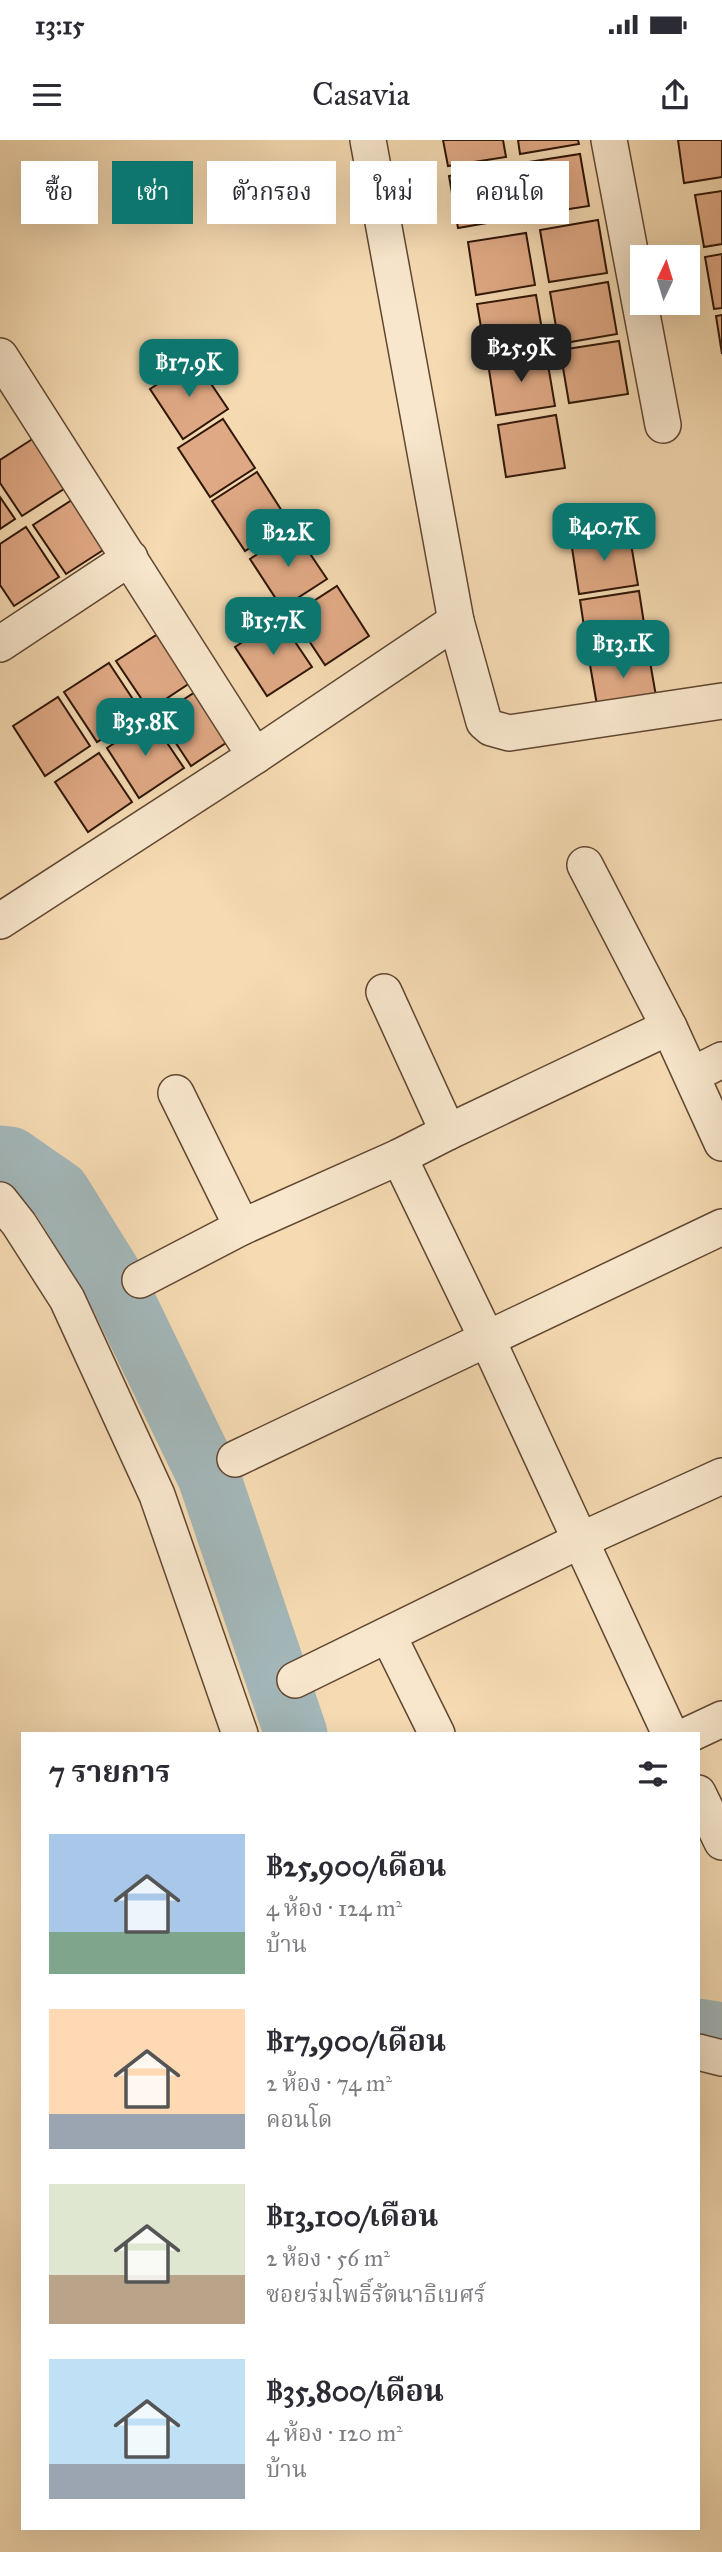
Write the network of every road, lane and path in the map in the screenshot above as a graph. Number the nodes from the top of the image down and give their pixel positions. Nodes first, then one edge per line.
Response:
1 (368, 140) edge
2 (609, 140) edge
3 (2, 362) edge
4 (663, 425) dead end
5 (130, 558) junction
6 (456, 621) junction
7 (0, 643) edge
8 (722, 701) edge
9 (256, 756) junction
10 (585, 865) dead end
11 (0, 921) edge
12 (384, 992) dead end
13 (669, 1027) junction
14 (707, 1067) edge
15 (176, 1093) dead end
16 (448, 1132) junction
17 (722, 1143) edge
18 (399, 1157) junction
19 (0, 1200) edge
20 (242, 1227) junction
21 (722, 1227) edge
22 (139, 1280) dead end
23 (488, 1341) junction
24 (235, 1459) dead end
25 (722, 1476) edge
26 (579, 1541) junction
27 (388, 1635) junction
28 (295, 1679) dead end
29 (722, 1719) edge
30 (239, 1732) edge
31 (435, 1732) edge
32 (669, 1732) edge
33 (694, 1732) edge
34 (700, 1797) edge
35 (722, 1842) edge
36 (700, 2052) edge
37 (722, 2058) edge

1 - 6 street
2 - 4 street
3 - 5 street
5 - 7 street
5 - 9 street
6 - 8 street
6 - 9 street
9 - 11 street
10 - 13 street
12 - 16 street
13 - 14 street
13 - 16 street
14 - 17 street
15 - 20 street
16 - 18 street
18 - 20 street
18 - 23 street
19 - 30 street
20 - 22 street
21 - 23 street
23 - 24 street
23 - 26 street
25 - 26 street
26 - 27 street
26 - 32 street
27 - 28 street
27 - 31 street
29 - 33 street
34 - 35 street
36 - 37 street

